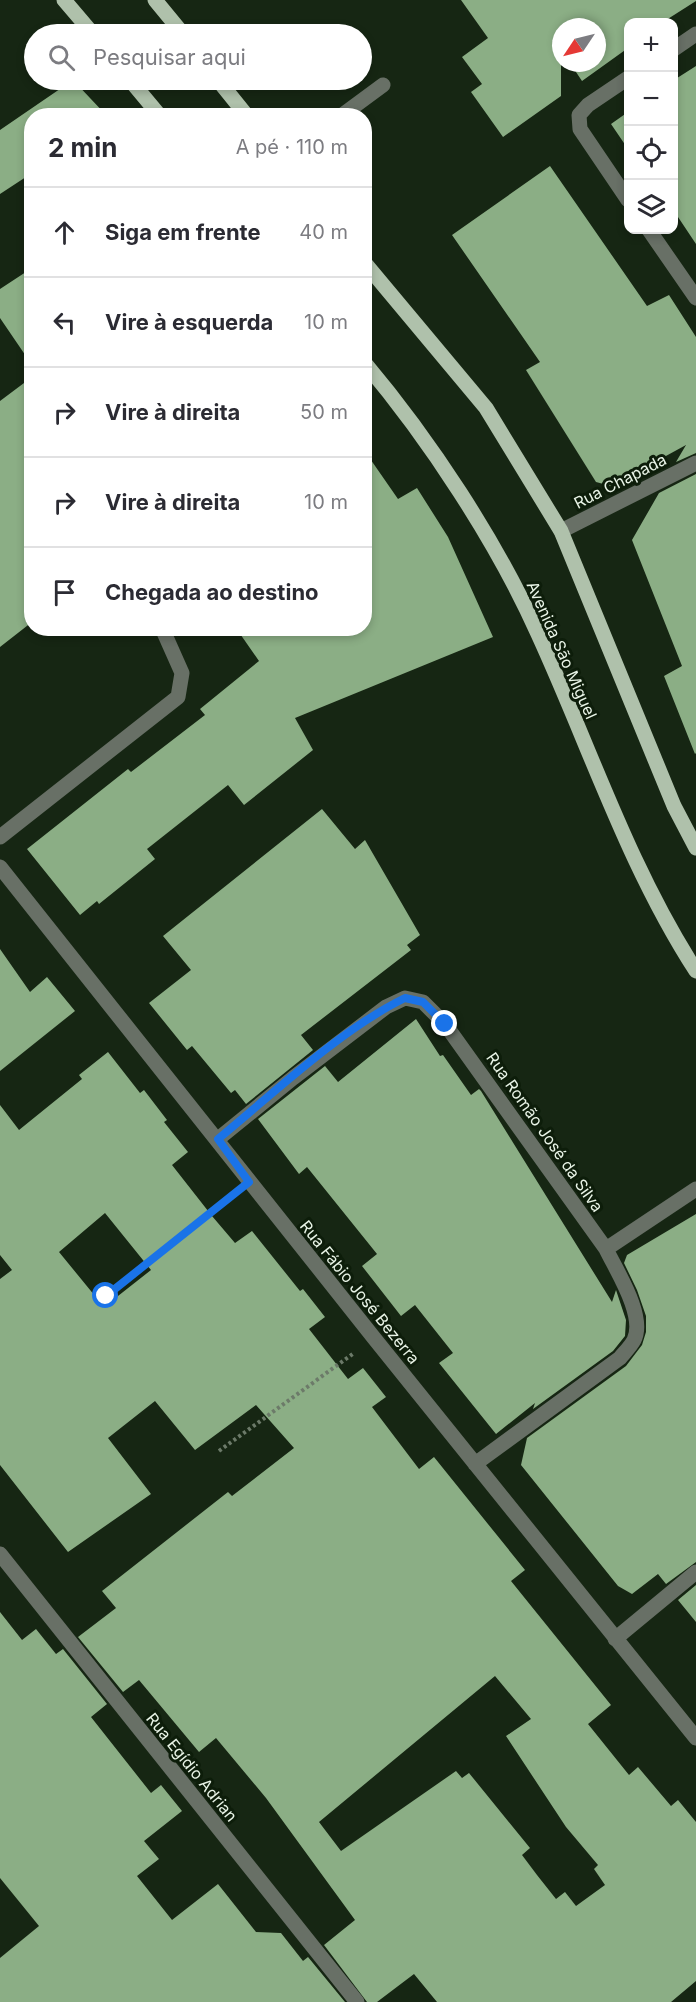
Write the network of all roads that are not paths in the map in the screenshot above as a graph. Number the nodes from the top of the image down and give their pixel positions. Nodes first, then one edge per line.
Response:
1 (64, 0) edge
2 (155, 0) edge
3 (84, 24) edge
4 (175, 24) edge
5 (696, 34) edge
6 (678, 46) edge
7 (624, 81) edge
8 (383, 85) dead end
9 (138, 90) edge
10 (226, 90) edge
11 (153, 108) edge
12 (241, 108) edge
13 (352, 108) edge
14 (624, 194) edge
15 (652, 234) edge
16 (372, 272) edge
17 (696, 298) edge
18 (372, 373) edge
19 (696, 463) edge
20 (561, 531) junction
21 (166, 636) edge
22 (0, 837) edge
23 (696, 848) edge
24 (0, 867) edge
25 (696, 971) edge
26 (218, 1139) junction
27 (696, 1189) edge
28 (606, 1249) junction
29 (476, 1464) junction
30 (0, 1554) edge
31 (696, 1572) edge
32 (615, 1639) junction
33 (696, 1738) edge
34 (357, 2002) edge

1 - 3 main road
2 - 4 main road
5 - 6 street
7 - 14 street
8 - 13 street
9 - 11 main road
10 - 12 main road
15 - 17 street
16 - 20 main road
18 - 25 main road, Avenida São Miguel
19 - 20 street, Rua Chapada
20 - 23 main road
21 - 22 street
24 - 26 street, Rua Fábio José Bezerra
26 - 28 street, Rua Romão José da Silva
26 - 29 street, Rua Fábio José Bezerra
27 - 28 street
28 - 29 street, Rua Romão José da Silva
29 - 32 street, Rua Fábio José Bezerra
30 - 34 street, Rua Egídio Adrian
31 - 32 street
32 - 33 street, Rua Fábio José Bezerra

